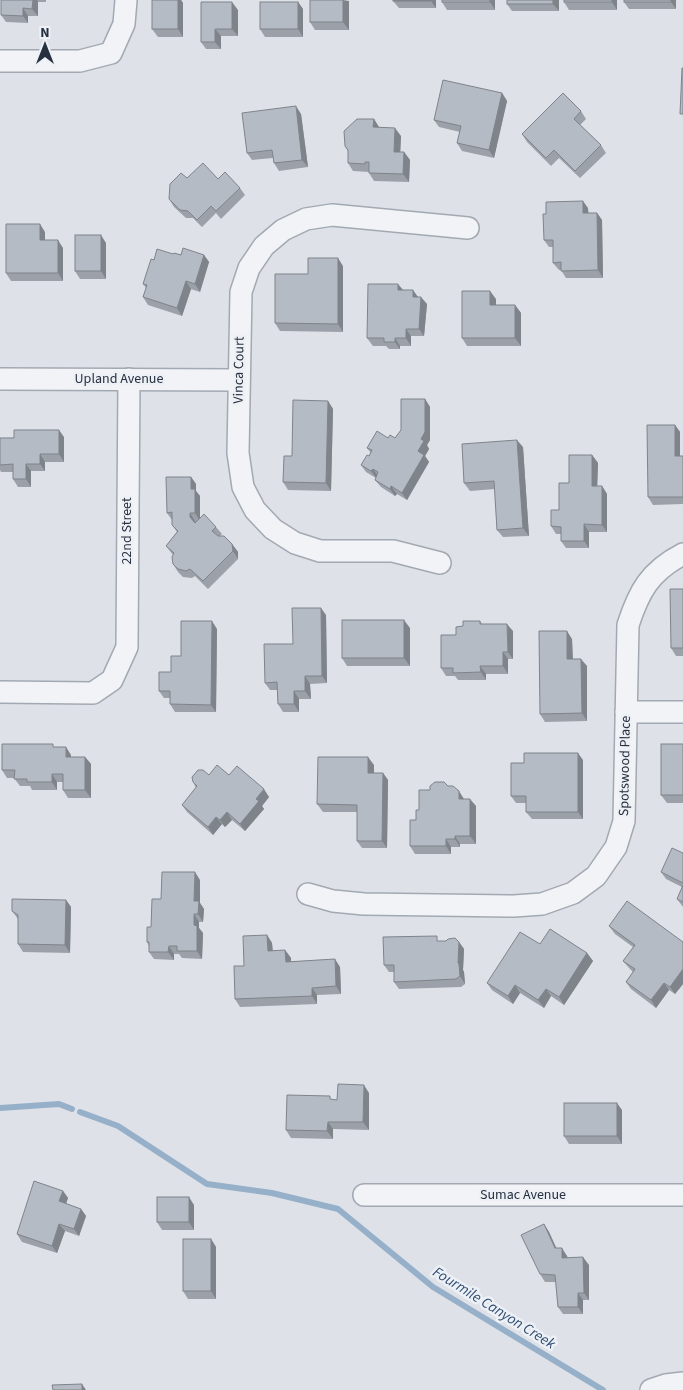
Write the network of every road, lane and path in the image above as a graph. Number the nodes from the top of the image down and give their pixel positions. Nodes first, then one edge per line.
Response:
1 (126, 0) edge
2 (0, 61) edge
3 (468, 228) dead end
4 (0, 379) edge
5 (129, 379) junction
6 (239, 380) junction
7 (683, 554) edge
8 (440, 563) dead end
9 (0, 692) edge
10 (626, 712) junction
11 (683, 712) edge
12 (308, 894) dead end
13 (364, 1195) dead end
14 (683, 1195) edge
15 (683, 1383) edge
16 (651, 1390) edge

1 - 2 street
3 - 6 street, Vinca Court
4 - 5 street, Upland Avenue
5 - 6 street, Upland Avenue
5 - 9 street, 22nd Street
6 - 8 street, Vinca Court
7 - 10 street, Spotswood Place
10 - 11 street
10 - 12 street, Spotswood Place
13 - 14 street, Sumac Avenue
15 - 16 street

